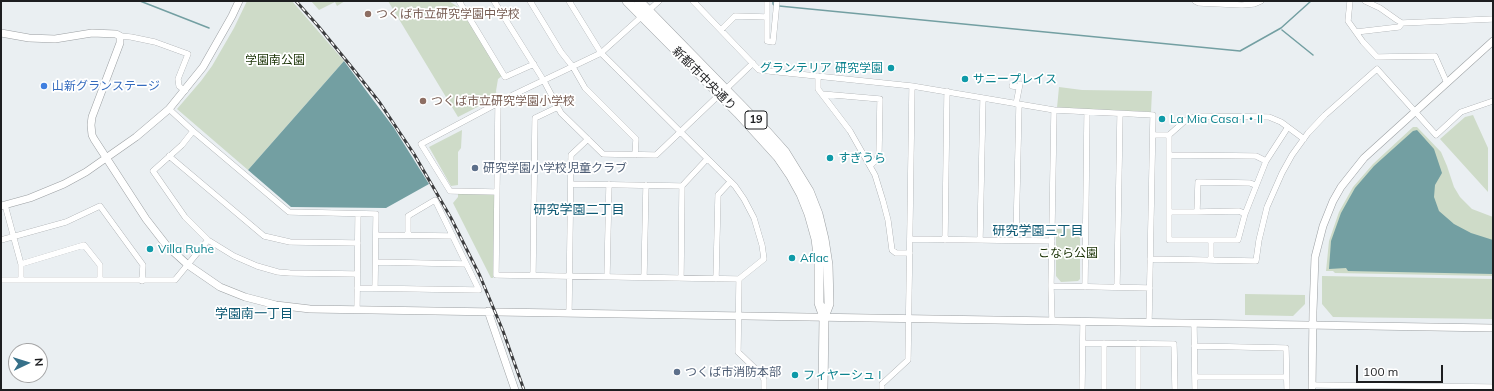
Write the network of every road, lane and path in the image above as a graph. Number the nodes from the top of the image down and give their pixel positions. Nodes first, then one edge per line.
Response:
1 (239, 1) edge
2 (459, 1) edge
3 (494, 1) edge
4 (530, 1) edge
5 (569, 1) edge
6 (627, 1) edge
7 (639, 1) edge
8 (659, 1) edge
9 (693, 1) edge
10 (767, 1) edge
11 (1195, 1) edge
12 (1261, 1) edge
13 (1350, 1) edge
14 (1365, 1) edge
15 (777, 5) edge
16 (645, 14) junction
17 (767, 17) junction
18 (1493, 19) edge
19 (1402, 23) junction
20 (721, 30) junction
21 (1356, 32) junction
22 (1, 33) edge
23 (120, 36) junction
24 (1493, 41) edge
25 (601, 53) junction
26 (752, 63) junction
27 (534, 64) junction
28 (573, 67) junction
29 (818, 76) junction
30 (544, 80) junction
31 (1447, 83) junction
32 (912, 86) junction
33 (1012, 86) dead end
34 (185, 91) junction
35 (947, 91) junction
36 (722, 92) junction
37 (822, 94) junction
38 (983, 98) junction
39 (498, 103) junction
40 (1017, 104) junction
41 (1491, 104) edge
42 (558, 107) junction
43 (169, 109) junction
44 (1054, 110) junction
45 (1087, 112) junction
46 (1415, 112) junction
47 (1120, 114) junction
48 (1288, 127) junction
49 (193, 131) junction
50 (679, 132) junction
51 (1153, 135) junction
52 (1169, 135) junction
53 (588, 139) junction
54 (1304, 139) junction
55 (635, 155) junction
56 (1169, 155) junction
57 (169, 156) junction
58 (106, 158) junction
59 (707, 159) junction
60 (1266, 160) junction
61 (870, 166) junction
62 (730, 182) junction
63 (571, 184) junction
64 (609, 184) junction
65 (646, 185) junction
66 (1255, 185) junction
67 (682, 186) junction
68 (496, 192) junction
69 (3, 206) edge
70 (1169, 212) junction
71 (1197, 212) junction
72 (358, 214) junction
73 (1245, 214) junction
74 (376, 235) junction
75 (408, 235) junction
76 (453, 236) junction
77 (14, 237) junction
78 (910, 239) junction
79 (1, 240) edge
80 (208, 240) junction
81 (945, 240) junction
82 (980, 240) junction
83 (1016, 240) junction
84 (1211, 240) junction
85 (1052, 241) junction
86 (358, 243) junction
87 (910, 253) junction
88 (1150, 259) junction
89 (1211, 260) junction
90 (376, 262) junction
91 (21, 264) junction
92 (466, 264) junction
93 (188, 265) junction
94 (358, 274) junction
95 (532, 275) junction
96 (570, 276) junction
97 (607, 277) junction
98 (644, 277) junction
99 (680, 278) junction
100 (716, 279) junction
101 (739, 279) junction
102 (1, 280) edge
103 (21, 280) junction
104 (100, 280) junction
105 (142, 281) junction
106 (1051, 286) junction
107 (1085, 287) junction
108 (1117, 287) junction
109 (357, 288) junction
110 (375, 288) junction
111 (1150, 288) junction
112 (357, 309) junction
113 (488, 311) junction
114 (569, 312) junction
115 (738, 316) junction
116 (824, 317) junction
117 (908, 318) junction
118 (1052, 321) junction
119 (1083, 321) junction
120 (1149, 322) junction
121 (1194, 323) junction
122 (1313, 324) junction
123 (1493, 328) edge
124 (1083, 342) junction
125 (1104, 343) junction
126 (1138, 343) junction
127 (1194, 346) junction
128 (1195, 377) junction
129 (1286, 377) junction
130 (1493, 387) edge
131 (1312, 388) edge
132 (1335, 388) edge
133 (1368, 388) edge
134 (1385, 388) edge
135 (1404, 388) edge
136 (1435, 388) edge
137 (1465, 388) edge
138 (1483, 389) edge
139 (514, 390) edge
140 (764, 390) edge
141 (823, 390) edge
142 (882, 390) edge
143 (1082, 390) edge
144 (1104, 390) edge
145 (1138, 390) edge
146 (1174, 390) edge
147 (1195, 390) edge
148 (1287, 390) edge

1 - 34 street
2 - 27 street
3 - 27 street
4 - 28 street
5 - 25 street
6 - 16 main road, 新都市中央通り / 19
7 - 16 main road, 新都市中央通り / 19
8 - 16 street
9 - 20 street
10 - 17 street
11 - 12 street
13 - 21 street
14 - 19 street
15 - 17 street
16 - 25 street
16 - 36 main road, 新都市中央通り / 19
17 - 20 street
18 - 19 street
19 - 21 street
20 - 26 street
21 - 31 street
22 - 23 street
23 - 34 street
23 - 58 street
24 - 31 street
25 - 28 street
25 - 50 street
26 - 29 street
26 - 36 street
27 - 30 street
28 - 30 street
28 - 55 street
29 - 32 street
29 - 37 street
30 - 39 street
30 - 42 street
31 - 46 street
32 - 35 street
32 - 78 street
33 - 40 street
34 - 43 street
35 - 38 street
35 - 81 street
36 - 50 street
36 - 116 main road, 新都市中央通り / 19
37 - 61 street
37 - 61 street
38 - 40 street
38 - 82 street
39 - 68 street
39 - 68 street
40 - 44 street
40 - 83 street
41 - 46 street
42 - 53 street
42 - 95 street
43 - 49 street
43 - 58 street
44 - 45 street
44 - 85 street
45 - 47 street
45 - 107 street
46 - 54 street
46 - 122 street
47 - 51 street
47 - 108 street
48 - 52 street
48 - 54 street
48 - 60 street
49 - 57 street
49 - 72 street
50 - 55 street
50 - 59 street
51 - 52 street
51 - 88 street
52 - 56 street
53 - 55 street
53 - 63 street
54 - 89 street
56 - 60 street
56 - 70 street
57 - 80 street
57 - 86 street
58 - 69 street
58 - 93 street
59 - 62 street
59 - 67 street
60 - 66 street
61 - 87 street
62 - 100 street
62 - 101 street
63 - 64 street
63 - 96 street
64 - 65 street
64 - 97 street
65 - 67 street
65 - 98 street
66 - 71 street
66 - 73 street
67 - 99 street
68 - 95 street
69 - 77 street
70 - 71 street
70 - 84 street
71 - 73 street
72 - 74 street
72 - 86 street
73 - 84 street
74 - 75 street
74 - 90 street
75 - 76 street
75 - 76 street
76 - 92 street
77 - 79 street
77 - 91 street
77 - 105 street
78 - 81 street
78 - 87 street
80 - 93 street
80 - 94 street
81 - 82 street
82 - 83 street
83 - 85 street
84 - 89 street
85 - 106 street
86 - 94 street
87 - 117 street
88 - 89 street
88 - 111 street
90 - 92 street
90 - 110 street
91 - 103 street
91 - 104 street
92 - 110 street
93 - 105 street
93 - 112 street
94 - 109 street
95 - 96 street
96 - 97 street
96 - 114 street
97 - 98 street
98 - 99 street
99 - 100 street
100 - 101 street
101 - 115 street
102 - 103 street
103 - 104 street
104 - 105 street
106 - 107 street
106 - 118 street
107 - 108 street
108 - 111 street
109 - 110 street
109 - 112 street
111 - 120 street
112 - 113 street
113 - 114 street
113 - 139 street
114 - 115 street
115 - 116 street
115 - 140 street
116 - 117 street
116 - 141 main road, 新都市中央通り / 19
117 - 118 street
117 - 142 street
118 - 119 street
119 - 120 street
119 - 124 street
120 - 121 street
121 - 122 street
121 - 127 street
122 - 123 street
122 - 131 street
124 - 125 street
124 - 143 street
125 - 126 street
125 - 144 street
126 - 145 street
126 - 146 street
127 - 128 street
127 - 129 street
128 - 129 street
128 - 147 street
129 - 148 street
130 - 138 street
131 - 132 street
132 - 133 street
133 - 134 street
134 - 135 street
135 - 136 street
136 - 137 street
137 - 138 street

